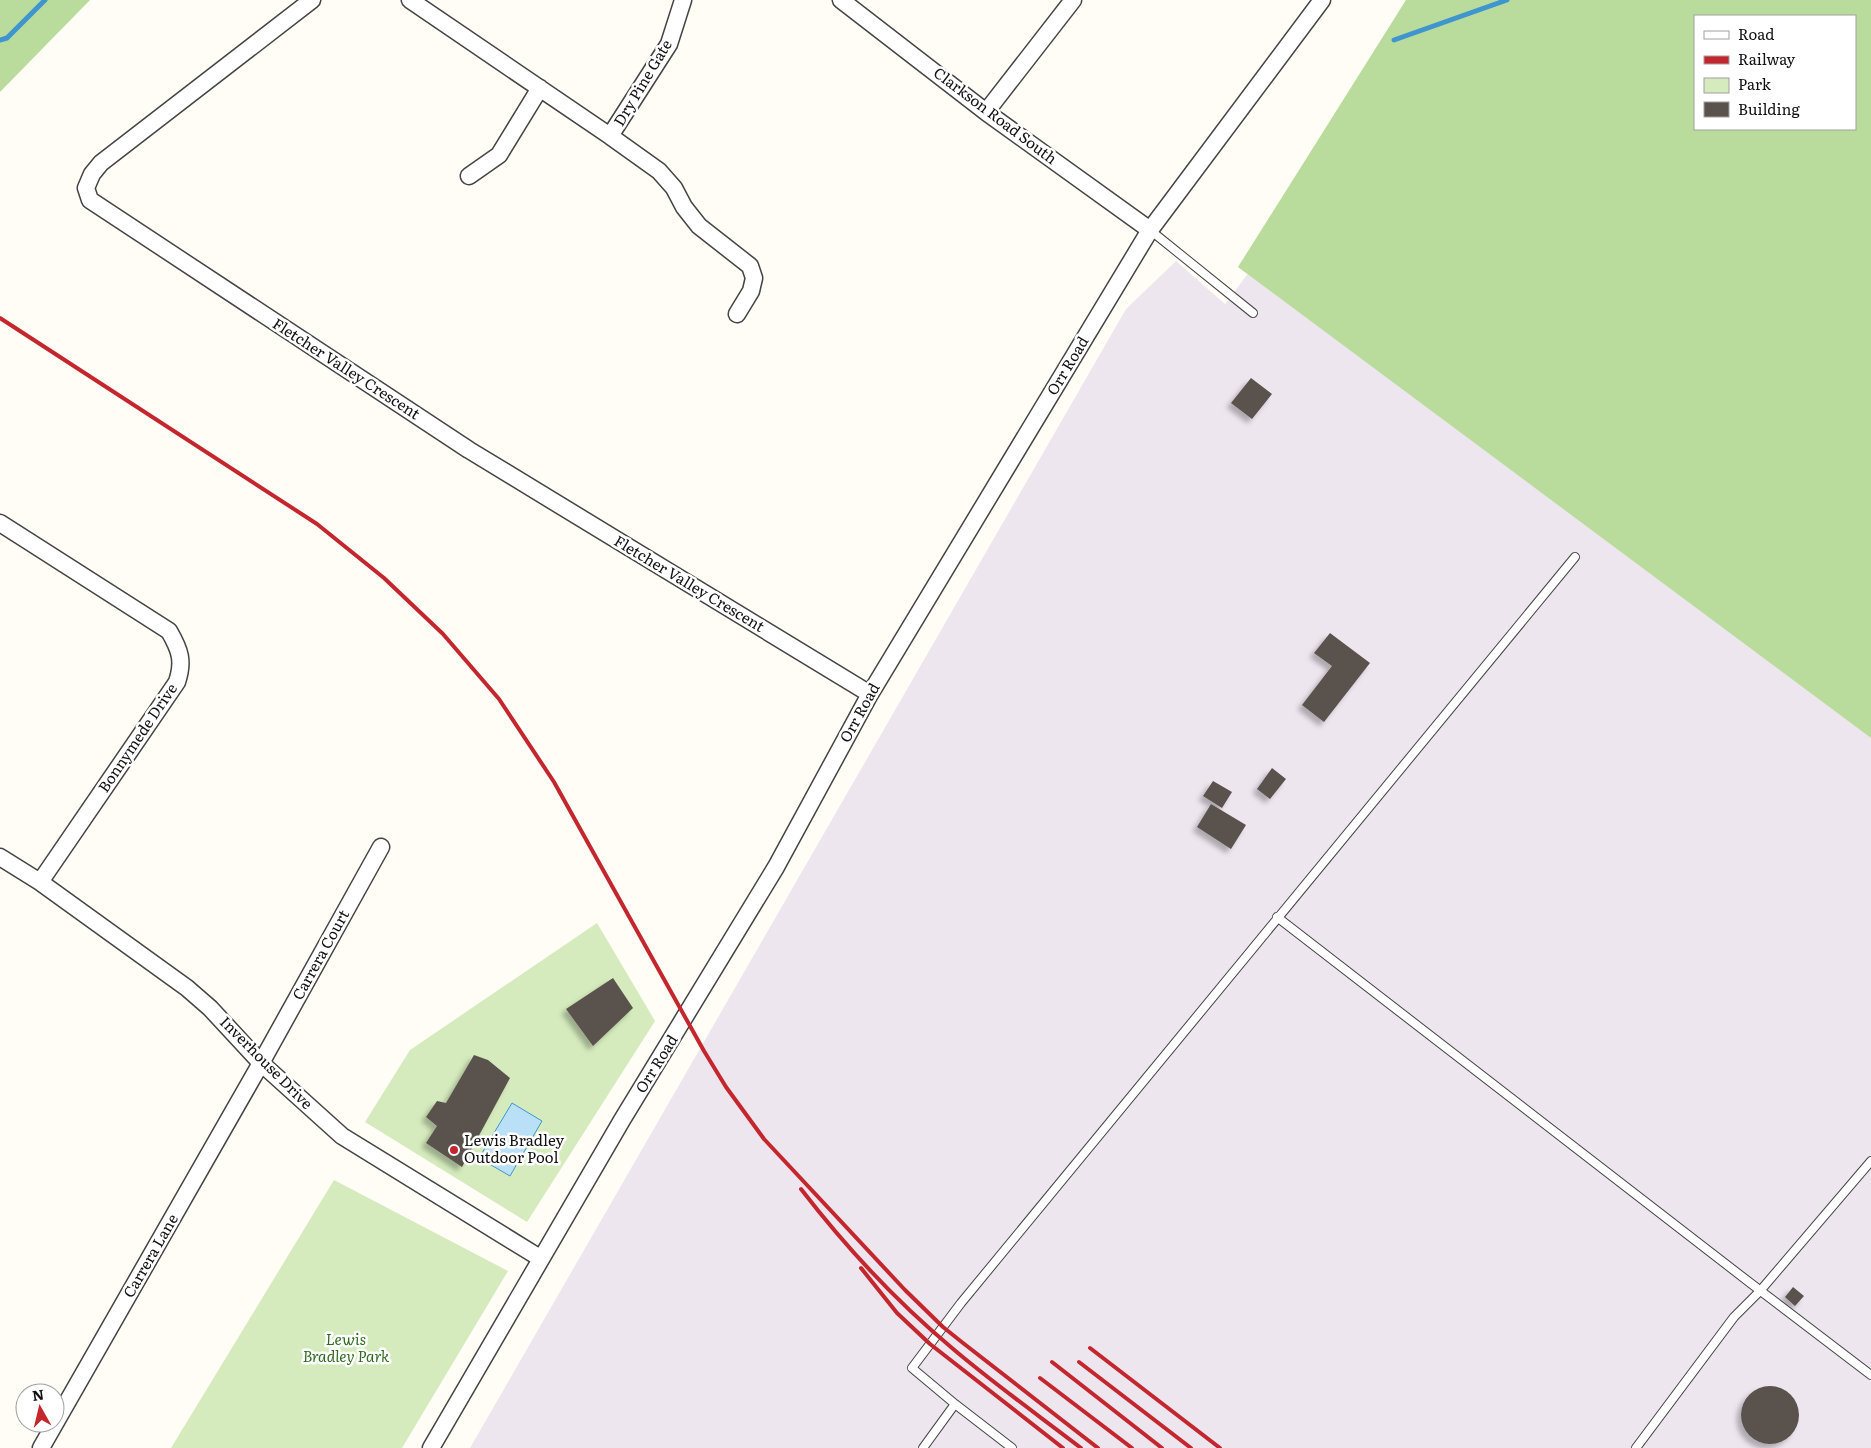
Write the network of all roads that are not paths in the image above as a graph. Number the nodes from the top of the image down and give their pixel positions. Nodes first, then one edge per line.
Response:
1 (312, 0) edge
2 (410, 0) edge
3 (683, 0) edge
4 (841, 0) edge
5 (1072, 0) edge
6 (1322, 0) edge
7 (540, 88) junction
8 (986, 112) junction
9 (610, 136) junction
10 (469, 176) dead end
11 (1150, 230) junction
12 (1253, 313) dead end
13 (737, 314) dead end
14 (0, 523) edge
15 (1575, 558) dead end
16 (870, 694) junction
17 (381, 847) dead end
18 (0, 856) edge
19 (40, 882) junction
20 (1278, 917) junction
21 (262, 1063) junction
22 (1871, 1161) edge
23 (540, 1258) junction
24 (1760, 1291) junction
25 (1871, 1374) edge
26 (955, 1404) junction
27 (41, 1448) edge
28 (431, 1448) edge
29 (923, 1448) edge
30 (1012, 1448) edge
31 (1636, 1448) edge

1 - 16 street, Fletcher Valley Crescent
2 - 7 street
3 - 9 street, Dry Pine Gate
4 - 8 street, Clarkson Road South
5 - 8 street
6 - 11 street, Orr Road
7 - 9 street
7 - 10 street
8 - 11 street, Clarkson Road South
9 - 13 street
11 - 12 lane
11 - 16 street, Orr Road
14 - 19 street, Bonnymede Drive
15 - 20 lane
16 - 23 street, Orr Road
17 - 21 street, Carrera Court
18 - 19 street, Inverhouse Drive
19 - 21 street, Inverhouse Drive
20 - 24 lane
20 - 26 lane
21 - 23 street, Inverhouse Drive
21 - 27 street, Carrera Lane
22 - 24 lane
23 - 28 street, Orr Road
24 - 25 lane
24 - 31 lane
26 - 29 lane
26 - 30 lane

